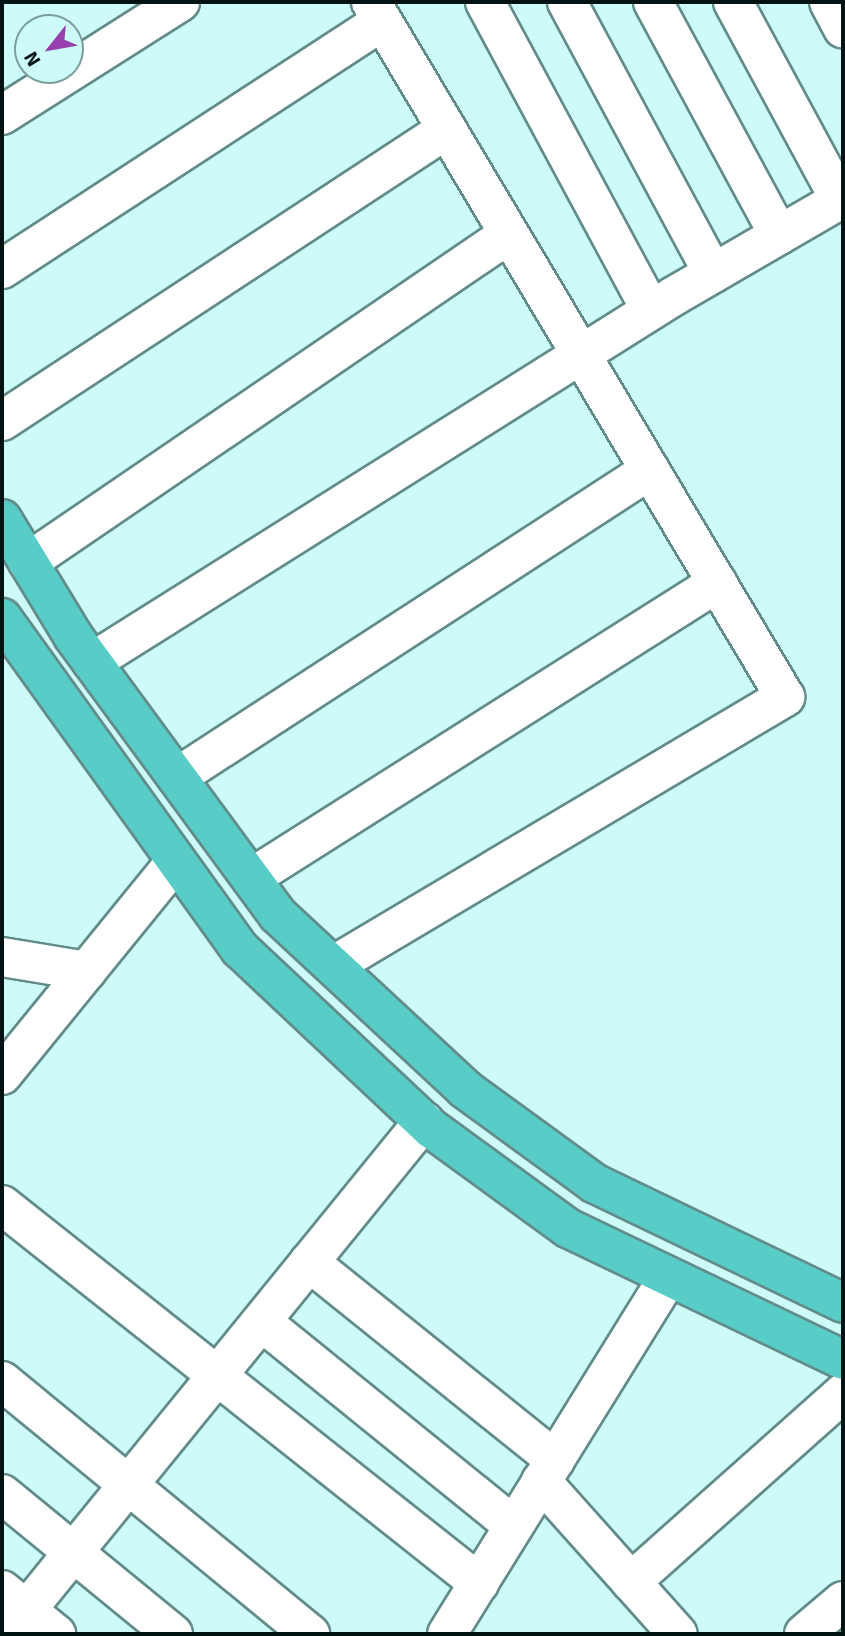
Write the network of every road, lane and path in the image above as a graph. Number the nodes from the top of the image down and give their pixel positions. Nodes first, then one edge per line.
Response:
1 (180, 2) edge
2 (485, 2) edge
3 (567, 2) edge
4 (653, 2) edge
5 (733, 2) edge
6 (829, 2) edge
7 (376, 11) edge
8 (843, 28) edge
9 (2, 115) edge
10 (447, 129) junction
11 (842, 199) edge
12 (509, 234) junction
13 (779, 235) junction
14 (2, 269) edge
15 (713, 273) junction
16 (651, 310) junction
17 (581, 354) junction
18 (2, 421) edge
19 (650, 470) junction
20 (2, 519) edge
21 (28, 562) junction
22 (717, 583) junction
23 (2, 618) edge
24 (92, 662) junction
25 (177, 777) junction
26 (175, 862) junction
27 (251, 878) junction
28 (4, 953) edge
29 (334, 965) junction
30 (87, 971) junction
31 (2, 1075) edge
32 (503, 1117) junction
33 (424, 1121) junction
34 (475, 1161) junction
35 (2, 1205) edge
36 (309, 1262) junction
37 (668, 1277) junction
38 (843, 1303) edge
39 (262, 1322) junction
40 (843, 1360) edge
41 (2, 1381) edge
42 (216, 1381) junction
43 (843, 1393) edge
44 (548, 1471) junction
45 (128, 1485) junction
46 (2, 1494) edge
47 (514, 1526) junction
48 (74, 1553) junction
49 (631, 1582) junction
50 (479, 1583) junction
51 (843, 1601) edge
52 (12, 1611) edge
53 (56, 1634) edge
54 (173, 1634) edge
55 (310, 1634) edge
56 (447, 1634) edge
57 (678, 1634) edge
58 (804, 1634) edge

1 - 9 street
2 - 16 street
3 - 15 street
4 - 13 street
5 - 11 street
6 - 8 street
7 - 10 street
7 - 14 street
10 - 12 street
10 - 18 street
11 - 13 street
12 - 17 street
12 - 21 street
13 - 15 street
15 - 16 street
16 - 17 street
17 - 19 street
17 - 24 street
19 - 22 street
19 - 25 street
20 - 21 highway
21 - 24 highway
22 - 27 street
22 - 29 street
23 - 26 highway
24 - 25 highway
25 - 27 highway
26 - 30 street
26 - 33 highway
27 - 29 highway
28 - 30 street
29 - 32 highway
30 - 31 street
32 - 34 highway
32 - 38 highway
33 - 34 highway
33 - 36 street
34 - 37 highway
35 - 42 street
36 - 39 street
36 - 44 street
37 - 40 highway
37 - 44 street
39 - 42 street
39 - 47 street
41 - 45 street
42 - 45 street
42 - 50 street
43 - 49 street
44 - 47 street
44 - 49 street
45 - 48 street
45 - 55 street
46 - 48 street
47 - 50 street
48 - 52 street
48 - 54 street
49 - 57 street
50 - 56 street
51 - 58 street
52 - 53 street

